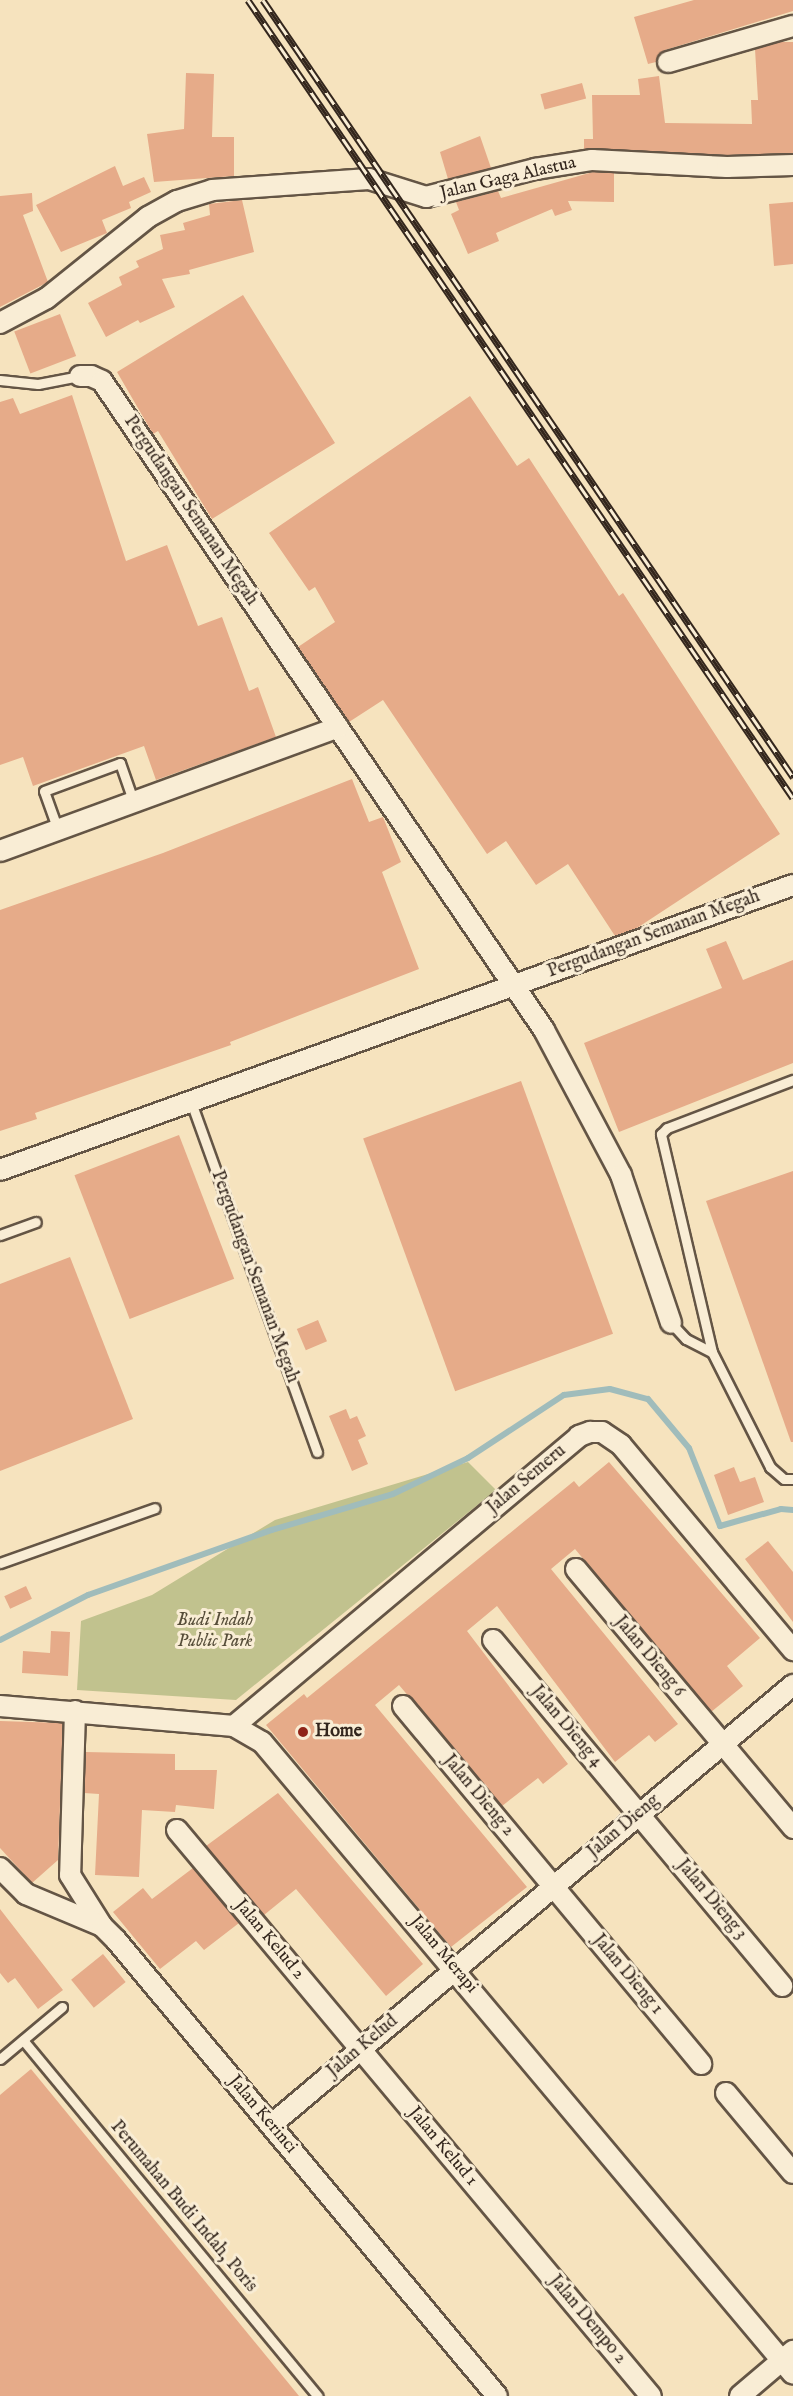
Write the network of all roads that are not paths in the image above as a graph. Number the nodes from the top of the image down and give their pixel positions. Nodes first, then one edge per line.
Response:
1 (793, 26) edge
2 (668, 62) dead end
3 (793, 165) edge
4 (0, 323) edge
5 (80, 376) joint
6 (0, 380) edge
7 (338, 727) junction
8 (134, 803) junction
9 (58, 830) junction
10 (0, 851) edge
11 (793, 885) edge
12 (514, 985) junction
13 (793, 1080) edge
14 (191, 1102) junction
15 (0, 1170) edge
16 (36, 1222) dead end
17 (0, 1235) edge
18 (671, 1323) joint
19 (712, 1352) junction
20 (317, 1452) dead end
21 (793, 1479) edge
22 (155, 1508) dead end
23 (0, 1563) edge
24 (576, 1569) dead end
25 (493, 1640) dead end
26 (793, 1650) edge
27 (793, 1685) edge
28 (0, 1706) edge
29 (403, 1706) dead end
30 (75, 1711) junction
31 (234, 1726) junction
32 (723, 1744) junction
33 (639, 1815) junction
34 (793, 1828) edge
35 (177, 1830) dead end
36 (0, 1868) edge
37 (70, 1875) junction
38 (553, 1886) junction
39 (41, 1902) junction
40 (102, 1926) junction
41 (455, 1970) junction
42 (782, 1986) dead end
43 (62, 2007) dead end
44 (23, 2040) junction
45 (360, 2049) junction
46 (0, 2059) edge
47 (701, 2064) dead end
48 (726, 2093) dead end
49 (270, 2125) junction
50 (793, 2173) edge
51 (524, 2245) joint
52 (789, 2362) edge
53 (318, 2396) edge
54 (497, 2396) edge
55 (651, 2396) edge
56 (740, 2396) edge

1 - 2 street
3 - 4 street, Jalan Gaga Alastua
5 - 6 lane, Pergudangan Semanan Megah
5 - 7 street, Pergudangan Semanan Megah
7 - 8 street
7 - 12 street, Pergudangan Semanan Megah
8 - 9 street
8 - 9 lane
9 - 10 street
11 - 12 street, Pergudangan Semanan Megah
12 - 14 street, Pergudangan Semanan Megah
12 - 18 street, Pergudangan Semanan Megah
13 - 19 lane
14 - 15 street, Pergudangan Semanan Megah
14 - 20 lane, Pergudangan Semanan Megah
16 - 17 lane
18 - 19 lane, Pergudangan Semanan Megah
19 - 21 lane
22 - 23 lane
24 - 32 street, Jalan Dieng 6
25 - 33 street, Jalan Dieng 4
26 - 31 street, Jalan Semeru
27 - 32 street, Jalan Dieng
28 - 30 street, Jalan Merapi
29 - 38 street, Jalan Dieng 2
30 - 31 street, Jalan Merapi
30 - 37 street
31 - 41 street, Jalan Merapi
32 - 33 street, Jalan Dieng
32 - 34 street, Jalan Dieng 6
33 - 38 street, Jalan Dieng
33 - 42 street, Jalan Dieng 3
35 - 45 street, Jalan Kelud 2
36 - 39 street, Jalan Kerinci
37 - 39 street
37 - 40 street
38 - 41 street, Jalan Dieng
38 - 47 street, Jalan Dieng 1
39 - 40 street, Jalan Kerinci
40 - 49 street, Jalan Kerinci
41 - 45 street, Jalan Kelud
41 - 52 street, Jalan Merapi
43 - 44 lane
44 - 46 lane
44 - 53 lane, Perumahan Budi Indah, Poris
45 - 49 street, Jalan Kelud
45 - 51 street, Jalan Kelud 1
48 - 50 street
49 - 54 street, Jalan Kerinci
51 - 55 street, Jalan Dempo 2
52 - 56 street

